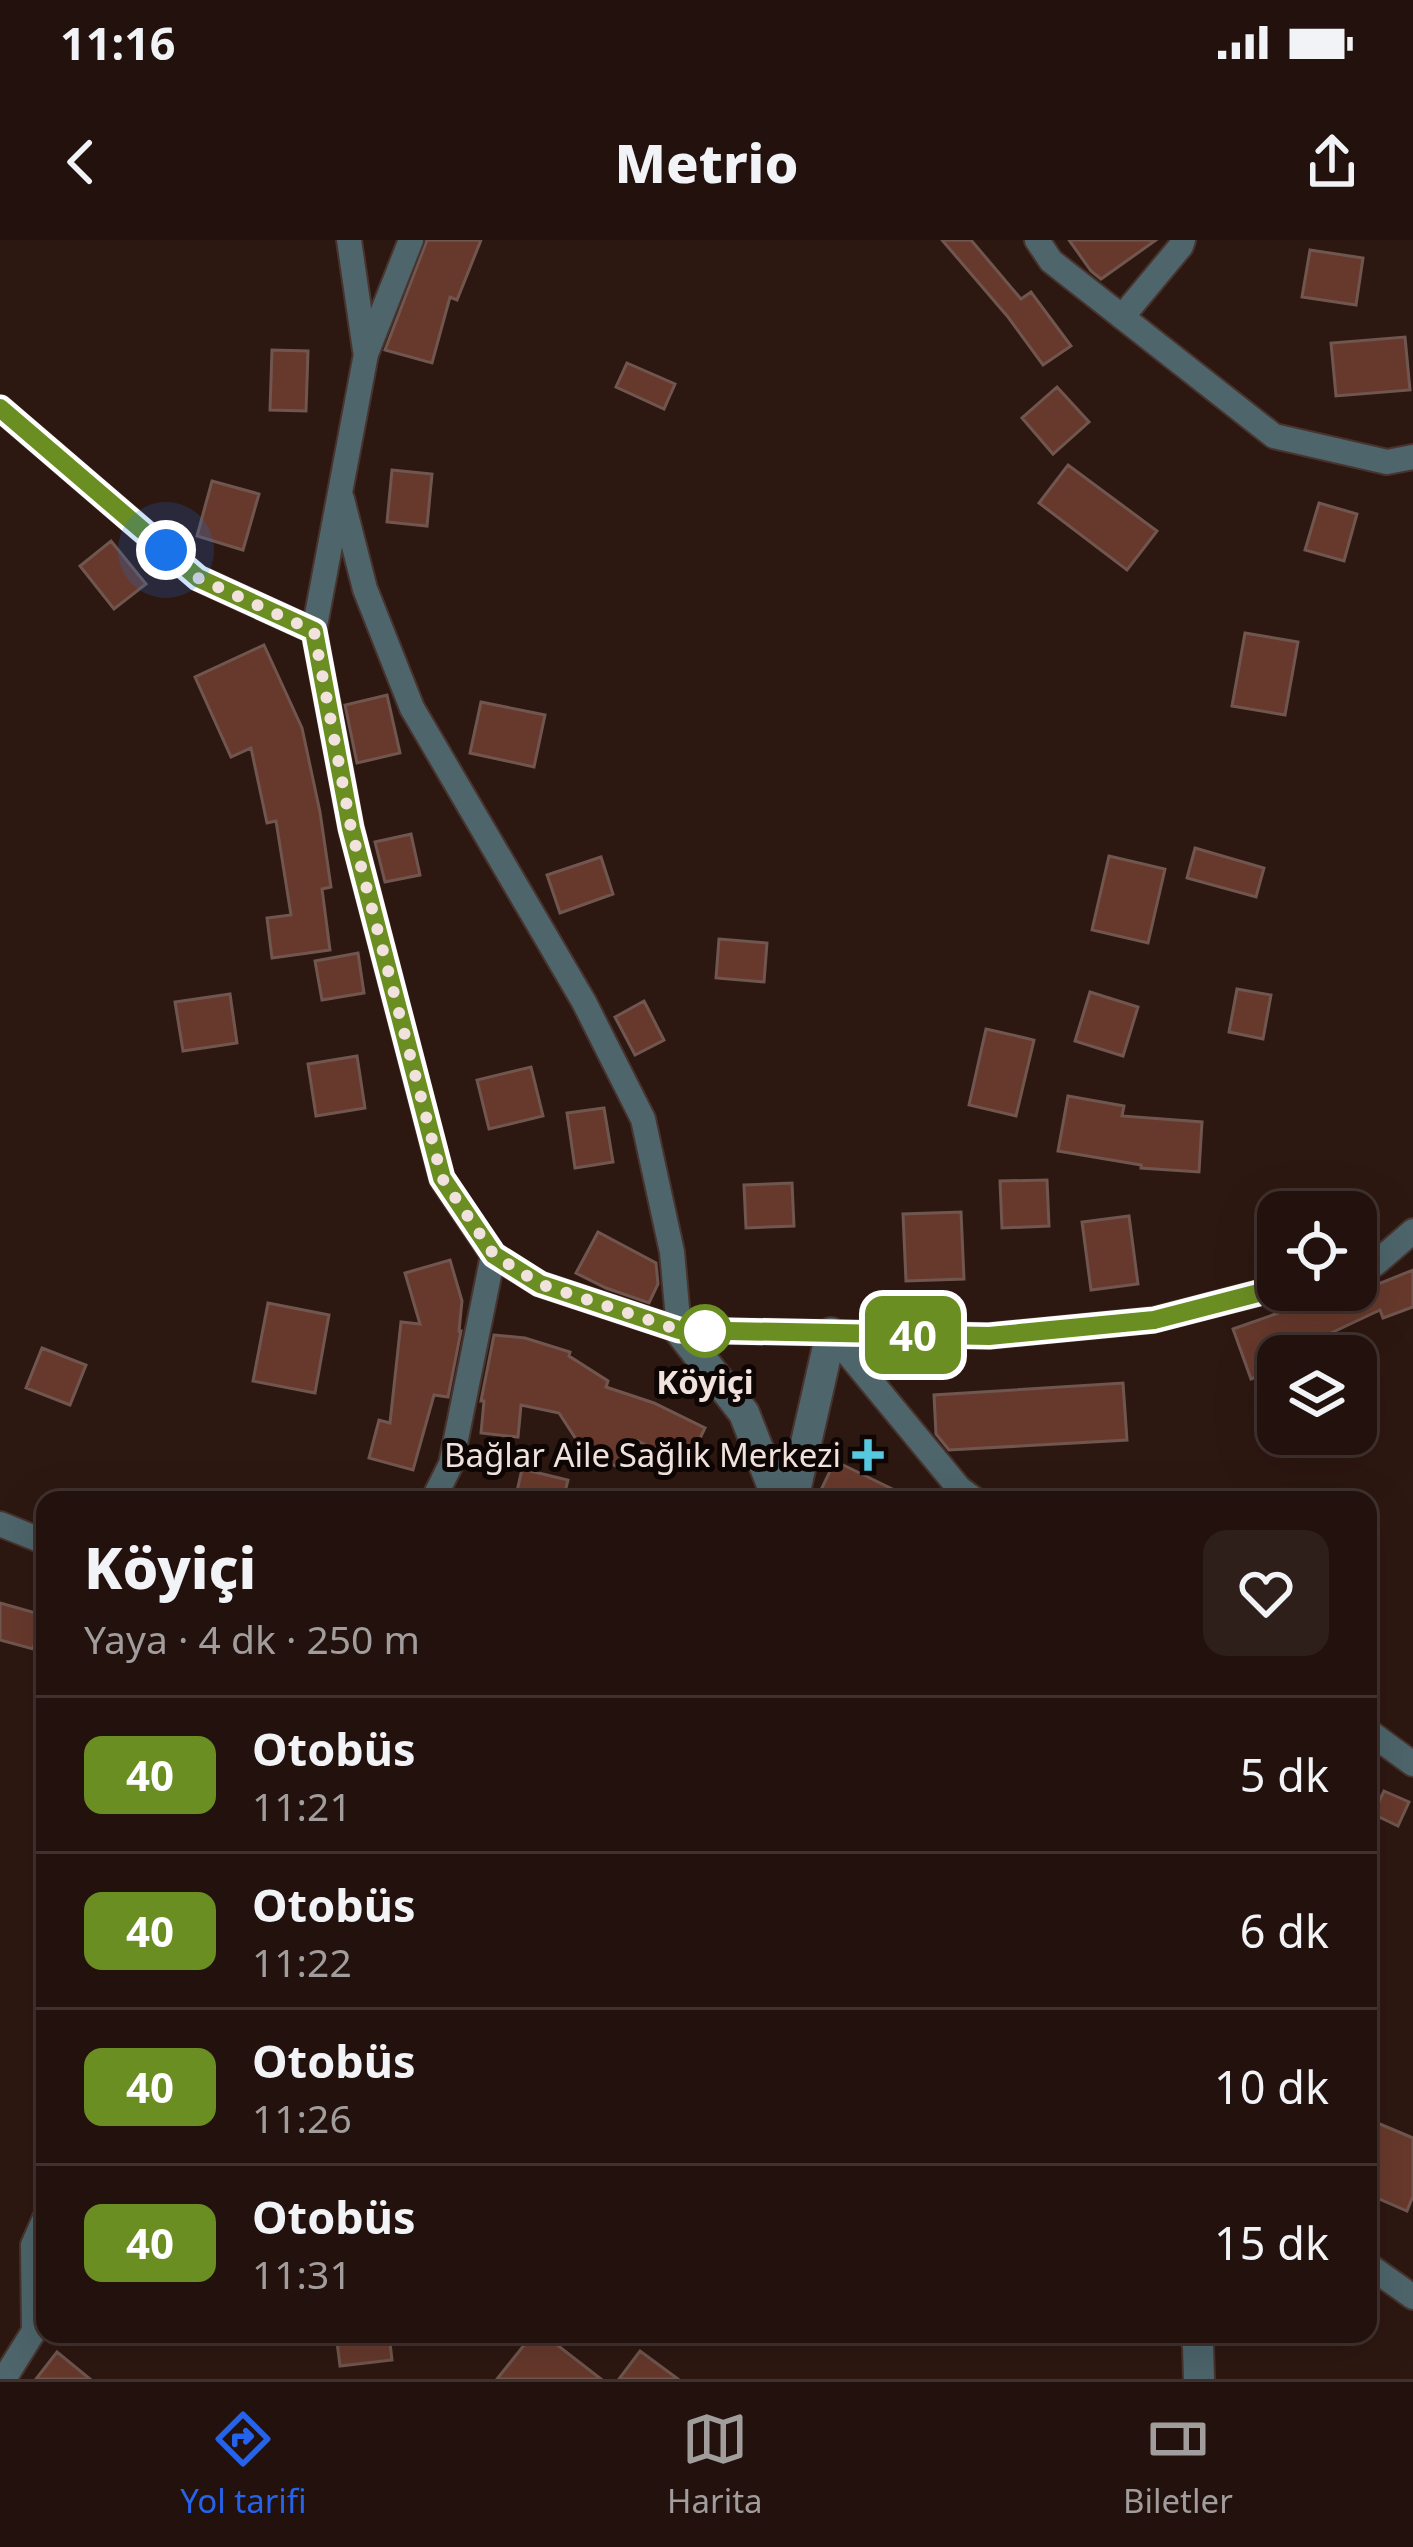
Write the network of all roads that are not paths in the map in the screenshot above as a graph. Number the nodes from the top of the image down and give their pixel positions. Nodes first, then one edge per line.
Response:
1 (349, 240) edge
2 (411, 240) edge
3 (1037, 240) edge
4 (1183, 240) edge
5 (1122, 316) junction
6 (366, 354) junction
7 (0, 408) edge
8 (1413, 458) edge
9 (340, 490) junction
10 (314, 631) junction
11 (1413, 1231) edge
12 (494, 1255) junction
13 (1377, 1262) edge
14 (1257, 1293) edge
15 (679, 1330) junction
16 (831, 1334) junction
17 (438, 1491) edge
18 (774, 1491) edge
19 (795, 1491) edge
20 (962, 1491) edge
21 (4, 1528) edge
22 (36, 1539) edge
23 (1377, 1738) edge
24 (1413, 1764) edge
25 (36, 2238) edge
26 (1377, 2271) edge
27 (1413, 2297) edge
28 (1197, 2343) edge
29 (4, 2379) edge
30 (1198, 2379) edge

1 - 6 street
2 - 6 street
3 - 5 street
4 - 5 street
5 - 8 street
6 - 9 street
7 - 10 street
9 - 10 street
9 - 15 street
10 - 12 street
11 - 13 street
12 - 15 street
12 - 17 street
14 - 16 street
15 - 16 street
15 - 18 street
16 - 19 street
16 - 20 street
21 - 22 street
23 - 24 street
25 - 29 street
26 - 27 street
28 - 30 street

